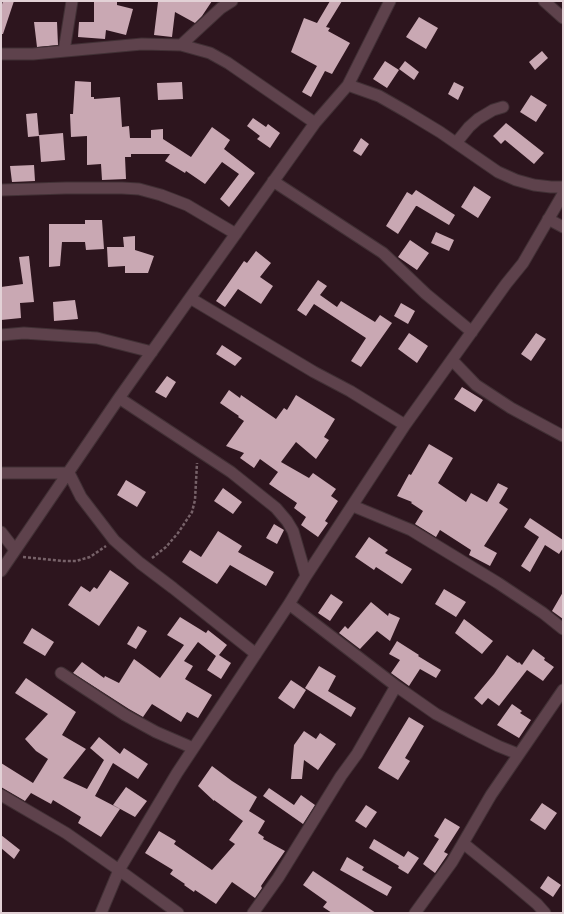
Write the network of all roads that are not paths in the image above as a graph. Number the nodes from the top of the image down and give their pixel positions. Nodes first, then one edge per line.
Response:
1 (72, 1) edge
2 (232, 1) edge
3 (390, 1) edge
4 (544, 1) edge
5 (563, 18) edge
6 (181, 45) junction
7 (64, 51) junction
8 (1, 54) edge
9 (348, 85) junction
10 (503, 107) dead end
11 (315, 122) junction
12 (456, 143) junction
13 (273, 181) junction
14 (563, 187) edge
15 (1, 190) edge
16 (563, 194) edge
17 (548, 219) junction
18 (563, 227) edge
19 (236, 234) junction
20 (190, 298) junction
21 (472, 332) junction
22 (1, 334) edge
23 (152, 352) junction
24 (452, 360) junction
25 (120, 398) junction
26 (405, 425) junction
27 (563, 436) edge
28 (1, 473) edge
29 (69, 473) junction
30 (353, 506) junction
31 (1, 532) edge
32 (15, 550) junction
33 (1, 571) edge
34 (306, 576) junction
35 (289, 604) junction
36 (563, 630) edge
37 (256, 654) junction
38 (61, 673) dead end
39 (396, 686) junction
40 (563, 690) edge
41 (193, 748) junction
42 (518, 754) junction
43 (1, 795) edge
44 (463, 844) junction
45 (119, 870) junction
46 (100, 913) edge
47 (178, 913) edge
48 (253, 913) edge
49 (415, 913) edge
50 (545, 913) edge

1 - 7 street
2 - 6 street
3 - 9 street
4 - 5 street
6 - 7 street
6 - 11 street
7 - 8 street
9 - 11 street
9 - 12 street
10 - 12 street
11 - 13 street
12 - 14 street
13 - 19 street
13 - 21 street
15 - 19 street
16 - 17 street
17 - 18 street
17 - 21 street
19 - 20 street
20 - 23 street
20 - 26 street
21 - 24 street
22 - 23 street
23 - 25 street
24 - 26 street
24 - 27 street
25 - 29 street
25 - 34 street
26 - 30 street
28 - 29 street
29 - 32 street
29 - 37 street
30 - 34 street
30 - 36 street
31 - 32 street
32 - 33 street
34 - 35 street
35 - 37 street
35 - 39 street
37 - 41 street
38 - 41 street
39 - 42 street
39 - 48 street
40 - 42 street
41 - 45 street
42 - 44 street
43 - 45 street
44 - 49 street
44 - 50 street
45 - 46 street
45 - 47 street

